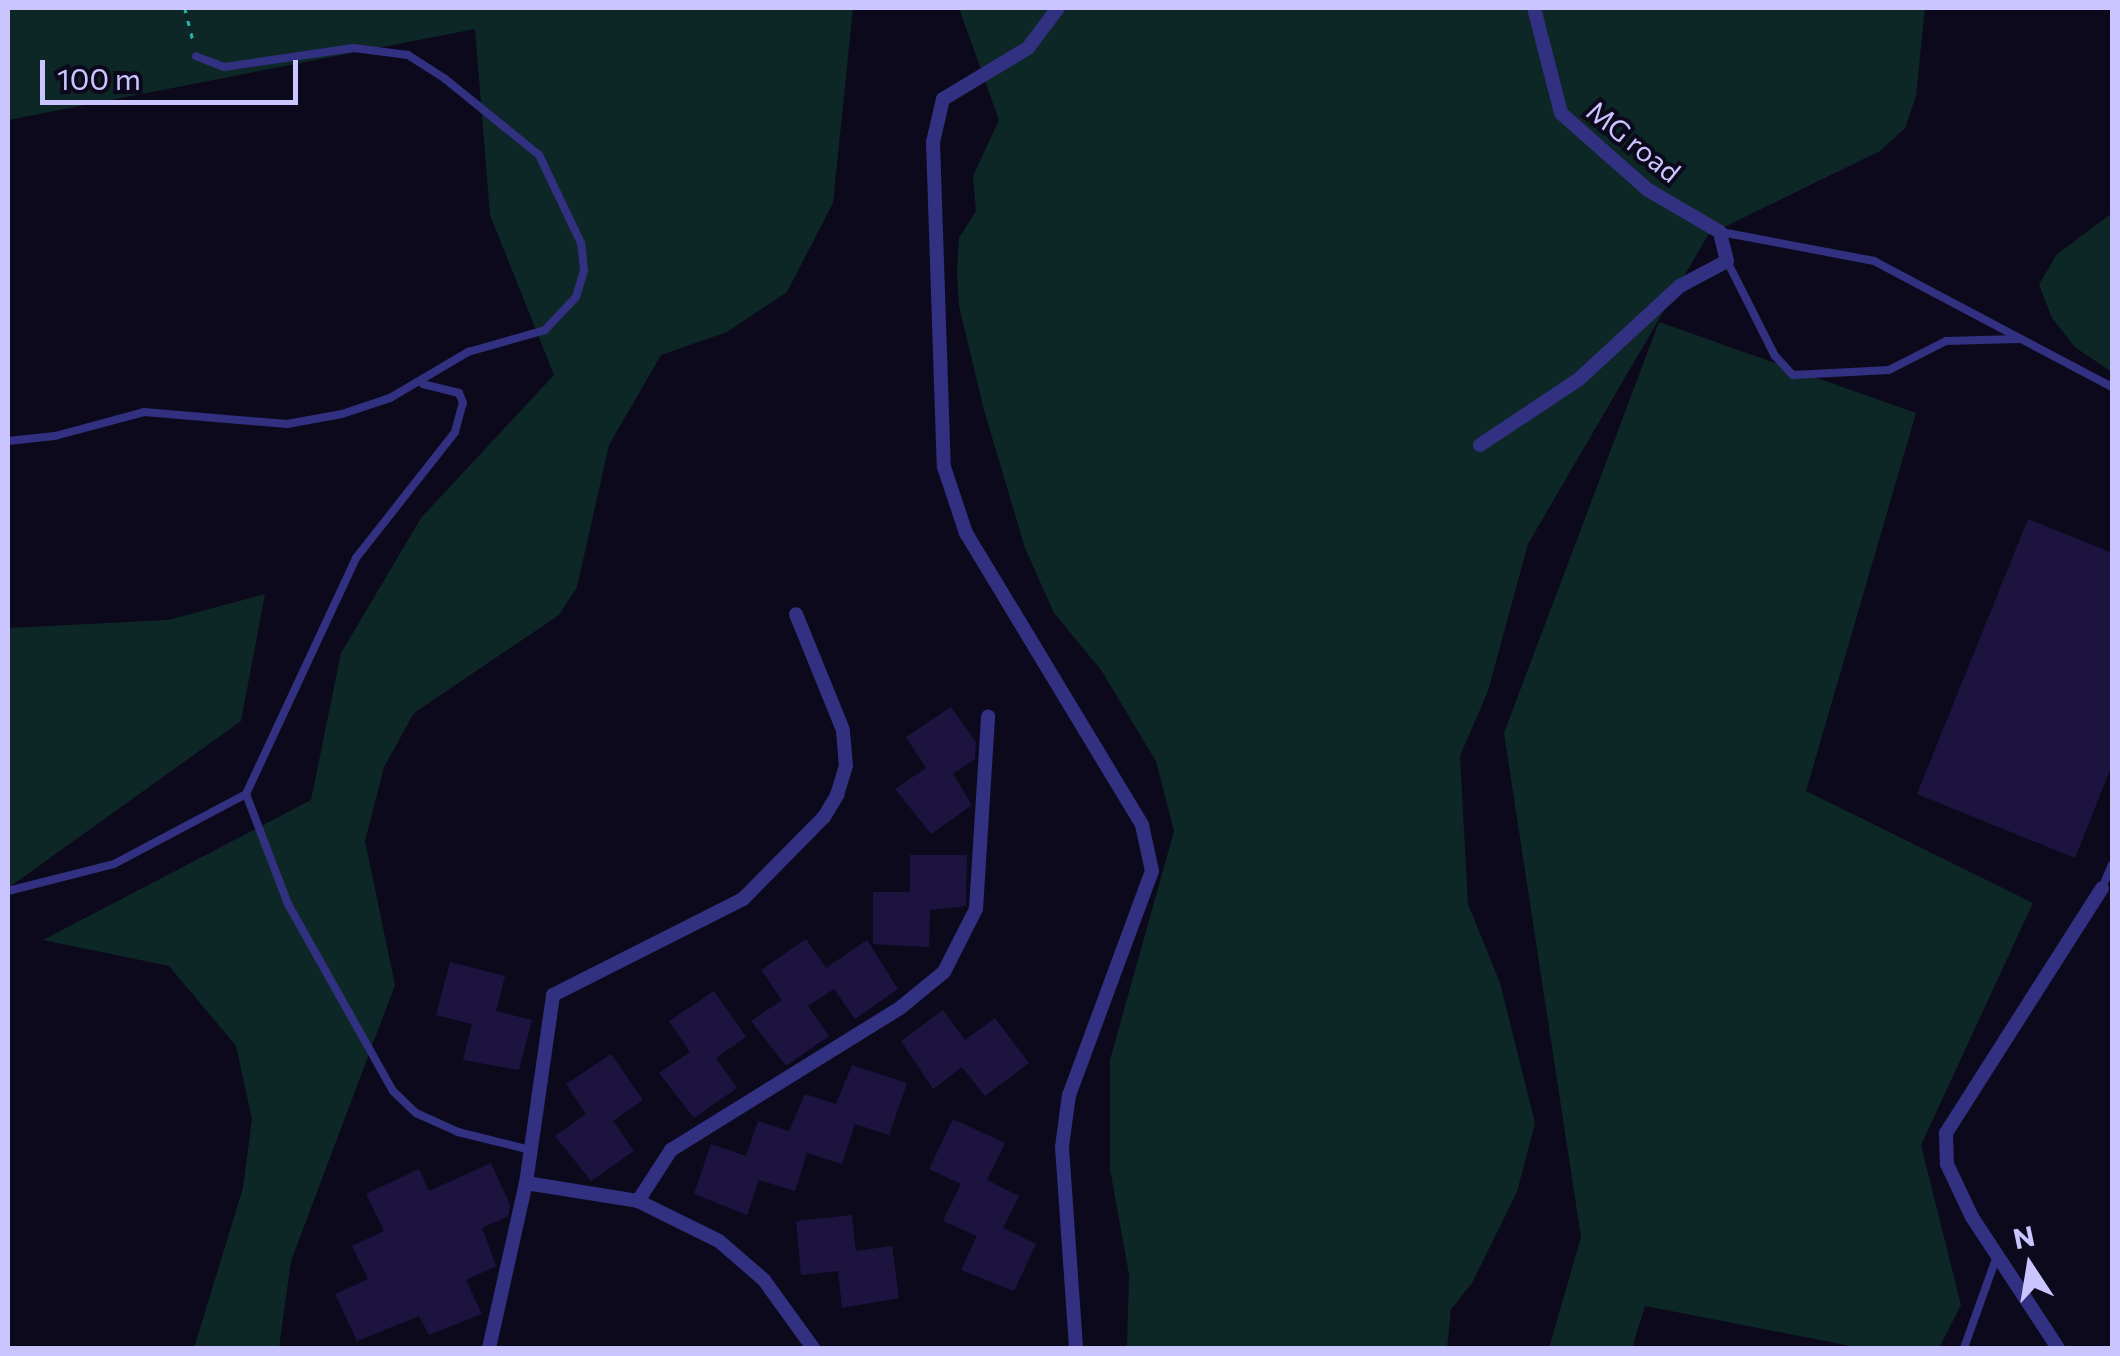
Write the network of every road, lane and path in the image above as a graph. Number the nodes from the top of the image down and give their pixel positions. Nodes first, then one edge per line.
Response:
1 (185, 8) edge
2 (1058, 8) edge
3 (1534, 8) edge
4 (196, 56) joint
5 (1720, 232) junction
6 (1727, 260) junction
7 (2022, 339) junction
8 (418, 384) junction
9 (2112, 386) edge
10 (8, 441) edge
11 (1480, 445) dead end
12 (796, 614) dead end
13 (988, 716) dead end
14 (246, 794) junction
15 (2112, 865) edge
16 (2102, 888) joint
17 (8, 891) edge
18 (530, 1150) junction
19 (526, 1182) junction
20 (638, 1201) junction
21 (1997, 1256) junction
22 (489, 1348) edge
23 (813, 1348) edge
24 (1076, 1348) edge
25 (1964, 1348) edge
26 (2058, 1348) edge

1 - 4 path
2 - 24 street
3 - 5 street, MG road
4 - 8 lane
5 - 6 street
5 - 7 lane
6 - 7 lane
6 - 11 street
7 - 9 lane
8 - 10 lane
8 - 14 lane
12 - 18 street
13 - 20 street
14 - 17 lane
14 - 18 lane
15 - 16 lane
16 - 21 street
18 - 19 street
19 - 20 street
19 - 22 street
20 - 23 street
21 - 25 lane
21 - 26 street

